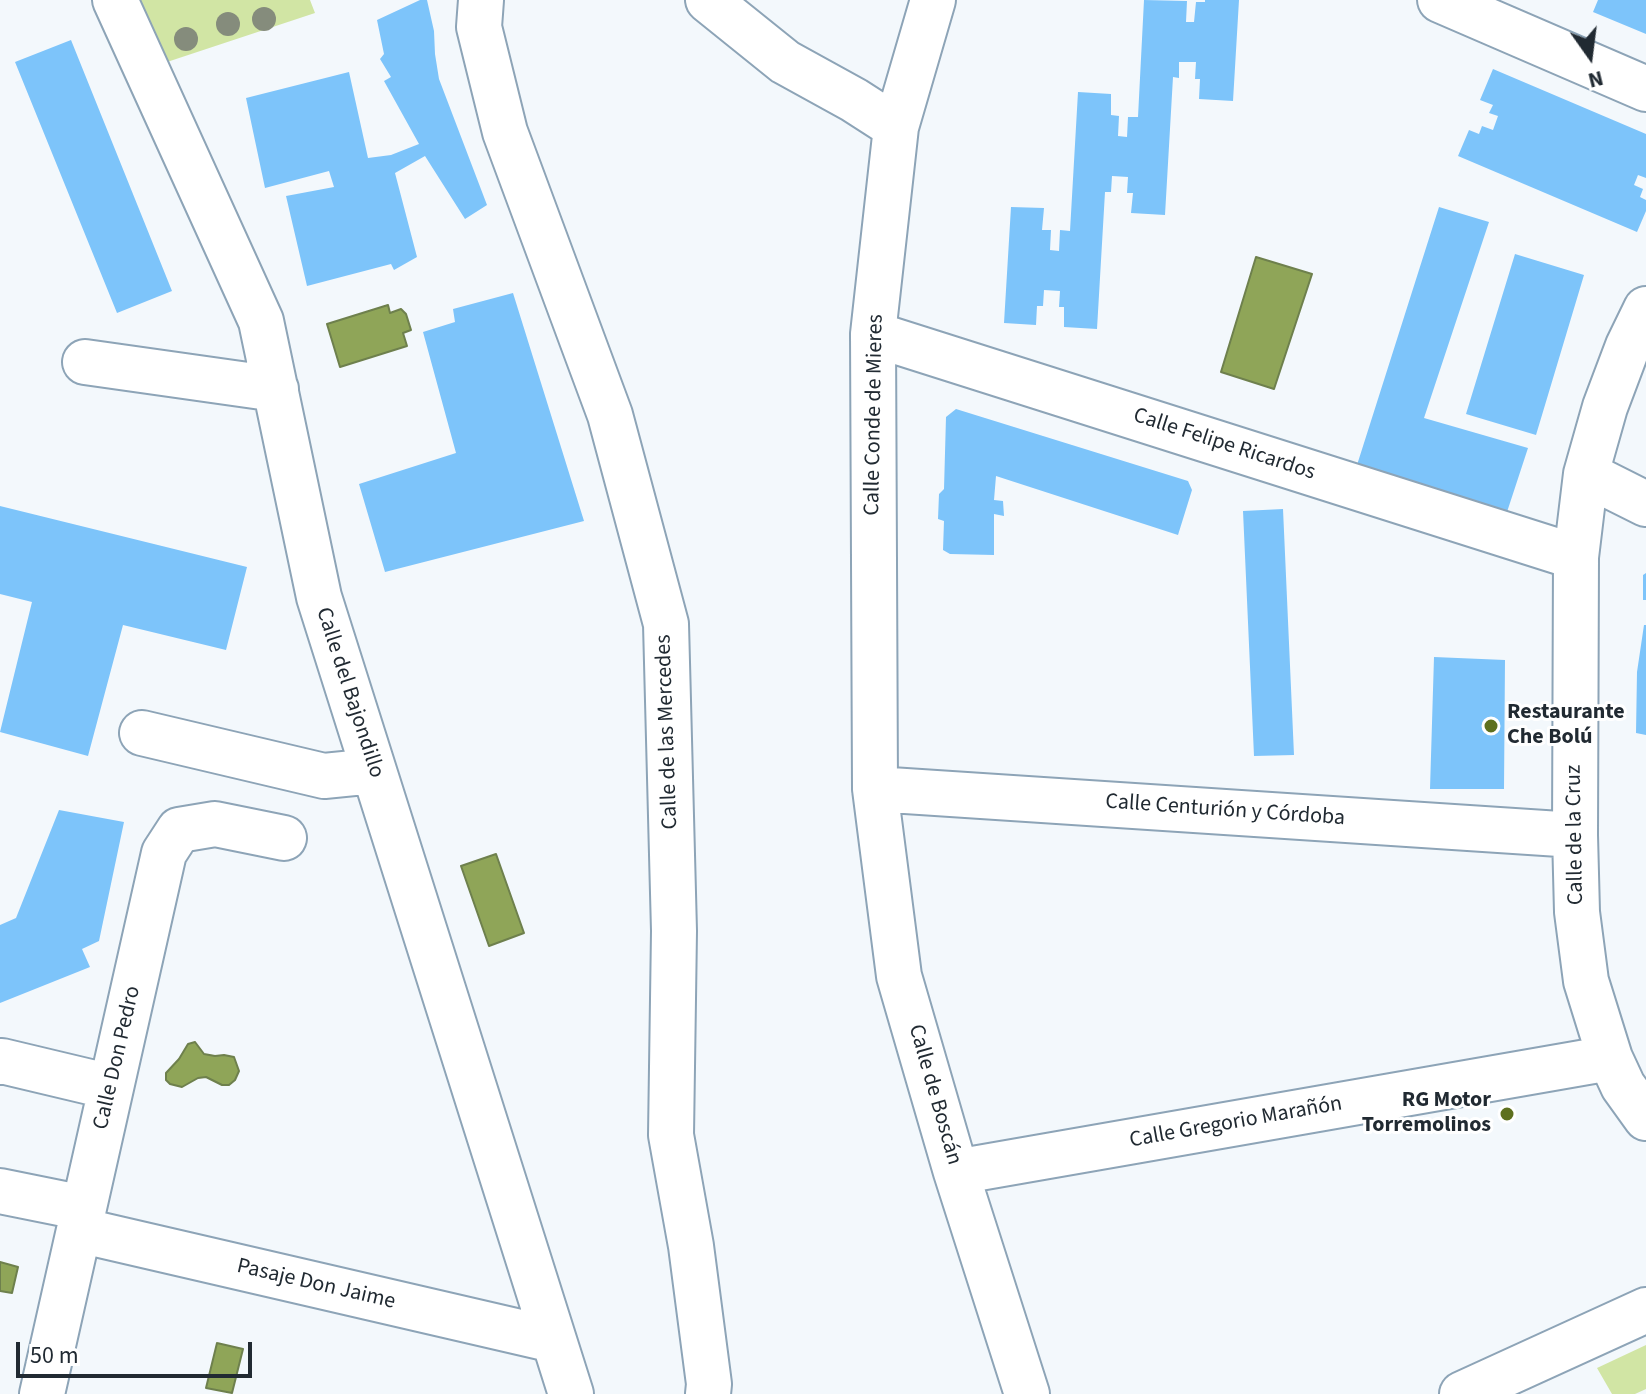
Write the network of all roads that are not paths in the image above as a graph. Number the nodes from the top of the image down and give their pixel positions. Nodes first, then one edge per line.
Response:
1 (115, 0) edge
2 (481, 0) edge
3 (708, 0) edge
4 (933, 0) edge
5 (1440, 0) edge
6 (1646, 89) edge
7 (896, 127) junction
8 (1646, 309) edge
9 (873, 334) junction
10 (85, 362) dead end
11 (276, 389) junction
12 (1586, 474) junction
13 (1646, 504) edge
14 (1576, 557) junction
15 (142, 733) dead end
16 (374, 771) junction
17 (875, 789) junction
18 (1575, 835) junction
19 (284, 838) dead end
20 (1610, 1058) junction
21 (0, 1062) edge
22 (111, 1087) junction
23 (1646, 1118) edge
24 (956, 1172) junction
25 (0, 1191) edge
26 (81, 1219) junction
27 (1646, 1310) edge
28 (554, 1340) junction
29 (42, 1394) edge
30 (571, 1394) edge
31 (708, 1394) edge
32 (1027, 1394) edge
33 (1462, 1394) edge

1 - 11 street, Calle del Bajondillo
2 - 31 street, Calle de las Mercedes
3 - 7 street
4 - 7 street, Calle Conde de Mieres
5 - 6 street
7 - 9 street, Calle Conde de Mieres
8 - 12 street, Calle de la Cruz
9 - 14 street, Calle Felipe Ricardos
9 - 17 street, Calle Conde de Mieres
10 - 11 street
11 - 16 street, Calle del Bajondillo
12 - 13 street
12 - 14 street, Calle de la Cruz
14 - 18 street, Calle de la Cruz
15 - 16 street
16 - 28 street, Calle del Bajondillo
17 - 18 street, Calle Centurión y Córdoba
17 - 24 street, Calle de Boscán
18 - 20 street, Calle de la Cruz
19 - 22 street, Calle Don Pedro
20 - 23 street, Calle de la Cruz
20 - 24 street, Calle Gregorio Marañón
21 - 22 street
22 - 26 street, Calle Don Pedro
24 - 32 street, Calle de Boscán
25 - 26 street, Pasaje Don Jaime
26 - 28 street, Pasaje Don Jaime
26 - 29 street, Calle Don Pedro
27 - 33 street
28 - 30 street, Calle del Bajondillo

